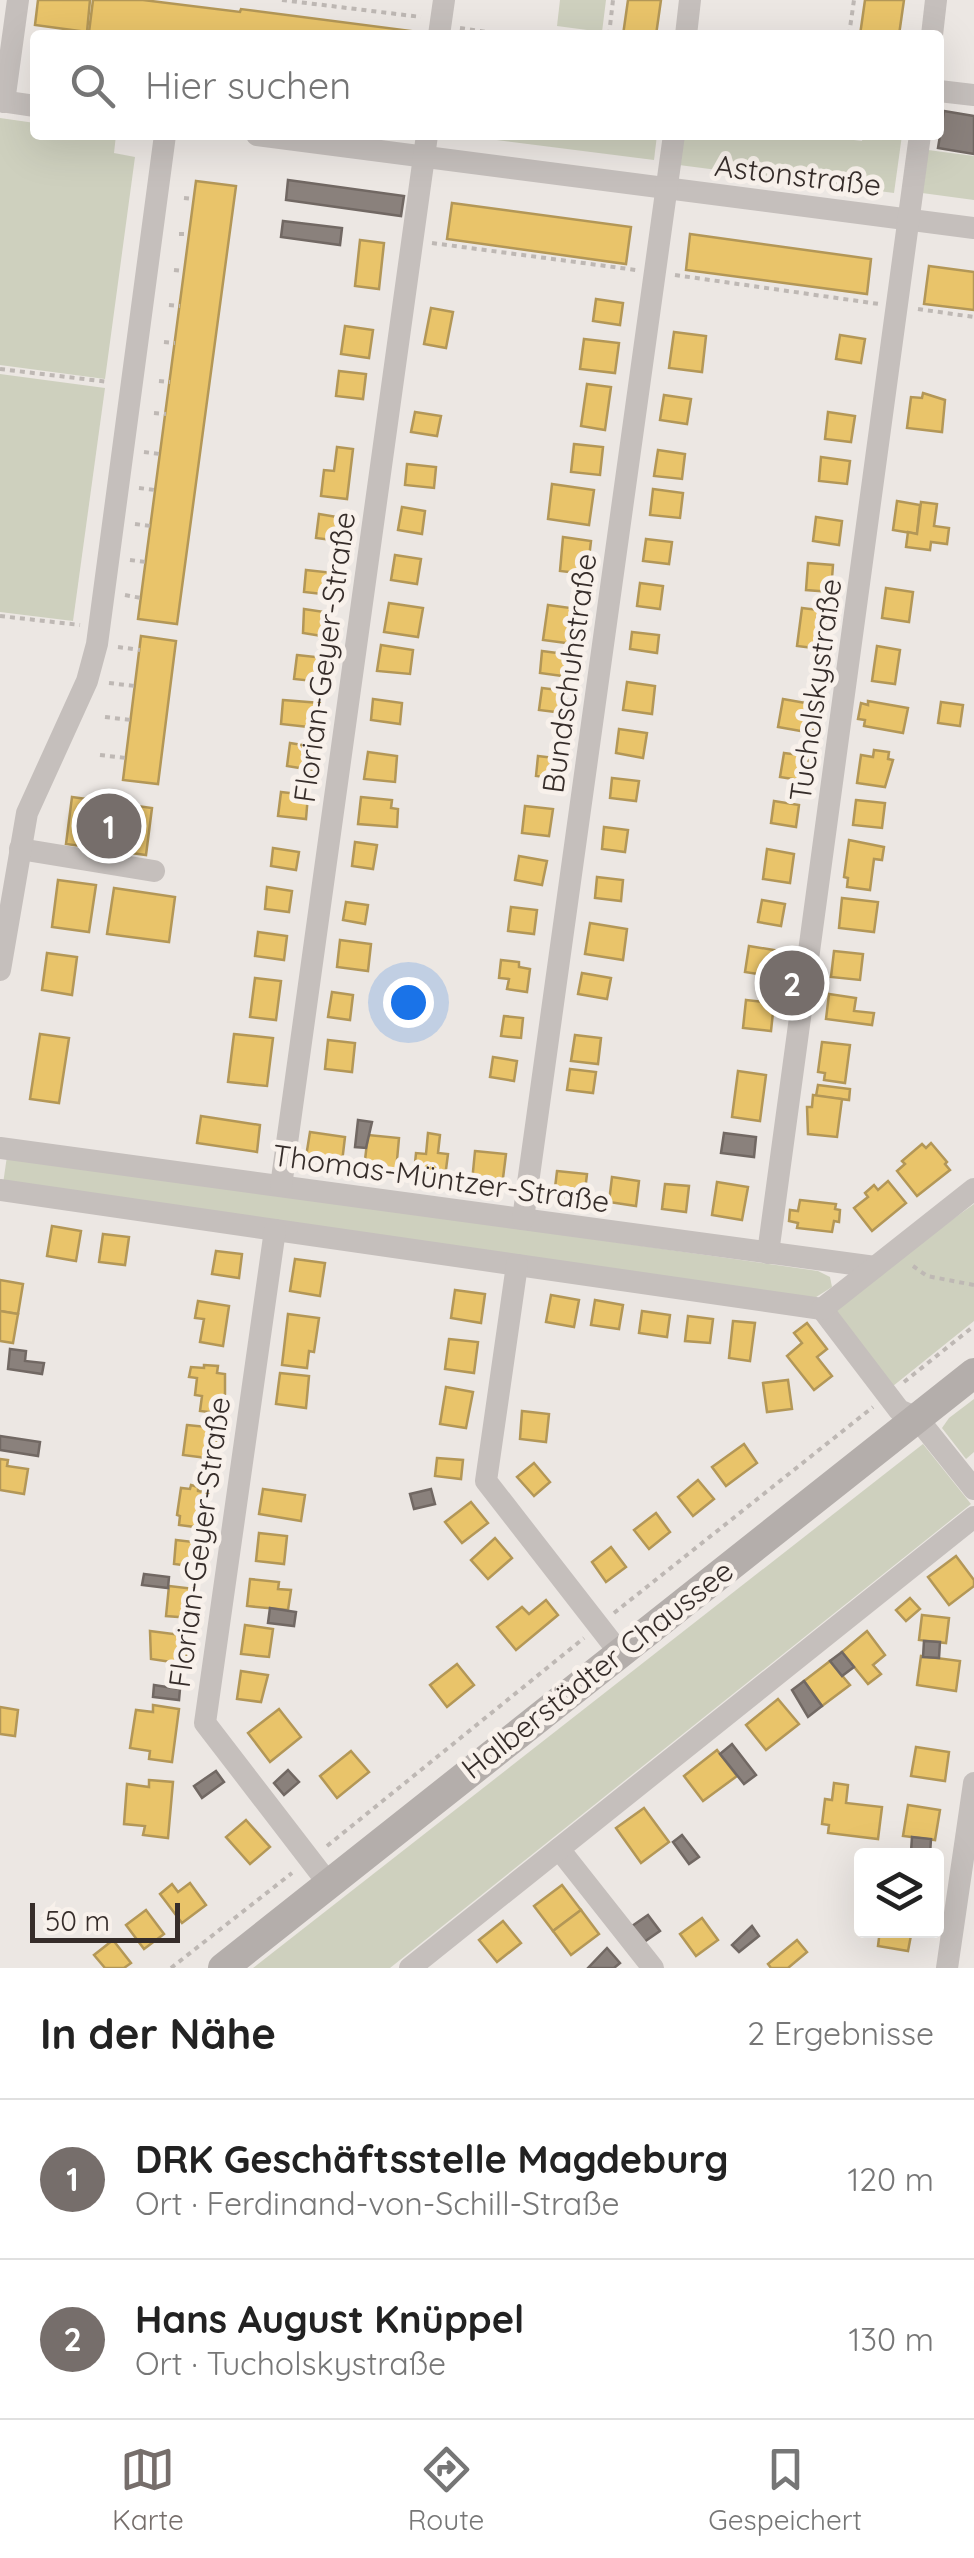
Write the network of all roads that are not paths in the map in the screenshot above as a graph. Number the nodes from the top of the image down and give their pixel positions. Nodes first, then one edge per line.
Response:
1 (18, 0) edge
2 (690, 0) edge
3 (936, 0) edge
4 (687, 30) edge
5 (933, 30) edge
6 (944, 92) edge
7 (974, 95) edge
8 (2, 102) edge
9 (30, 105) edge
10 (164, 140) edge
11 (334, 140) edge
12 (673, 140) edge
13 (919, 140) edge
14 (426, 146) edge
15 (667, 188) junction
16 (910, 220) junction
17 (974, 228) edge
18 (20, 849) junction
19 (154, 870) dead end
20 (0, 970) edge
21 (0, 1148) edge
22 (281, 1186) junction
23 (974, 1189) edge
24 (0, 1190) edge
25 (523, 1220) junction
26 (275, 1230) junction
27 (768, 1253) junction
28 (882, 1262) junction
29 (517, 1265) junction
30 (822, 1309) junction
31 (974, 1373) edge
32 (916, 1418) junction
33 (970, 1476) edge
34 (974, 1517) edge
35 (620, 1652) junction
36 (974, 1783) edge
37 (559, 1849) junction
38 (318, 1871) junction
39 (223, 1968) edge
40 (410, 1968) edge
41 (653, 1968) edge
42 (946, 1968) edge

1 - 8 street
2 - 4 street
3 - 5 street
6 - 7 street
8 - 9 street
10 - 18 street
11 - 14 street, Astonstraße
12 - 15 street, Bundschuhstraße
13 - 16 street, Tucholskystraße
14 - 15 street, Astonstraße
14 - 22 street, Florian-Geyer-Straße
15 - 16 street, Astonstraße
15 - 25 street, Bundschuhstraße
16 - 17 street, Astonstraße
16 - 27 street, Tucholskystraße
18 - 19 street
18 - 20 street
21 - 22 street, Thomas-Müntzer-Straße
22 - 25 street, Thomas-Müntzer-Straße
23 - 28 street
24 - 26 street
25 - 27 street, Thomas-Müntzer-Straße
26 - 29 street
26 - 38 street, Florian-Geyer-Straße
27 - 28 street, Thomas-Müntzer-Straße
28 - 30 street
29 - 30 street
29 - 35 street
30 - 32 street
31 - 32 main road, Halberstädter Chaussee
32 - 33 street
32 - 35 main road, Halberstädter Chaussee
34 - 37 street
35 - 38 main road, Halberstädter Chaussee
36 - 42 street
37 - 40 street
37 - 41 street
38 - 39 main road, Halberstädter Chaussee

